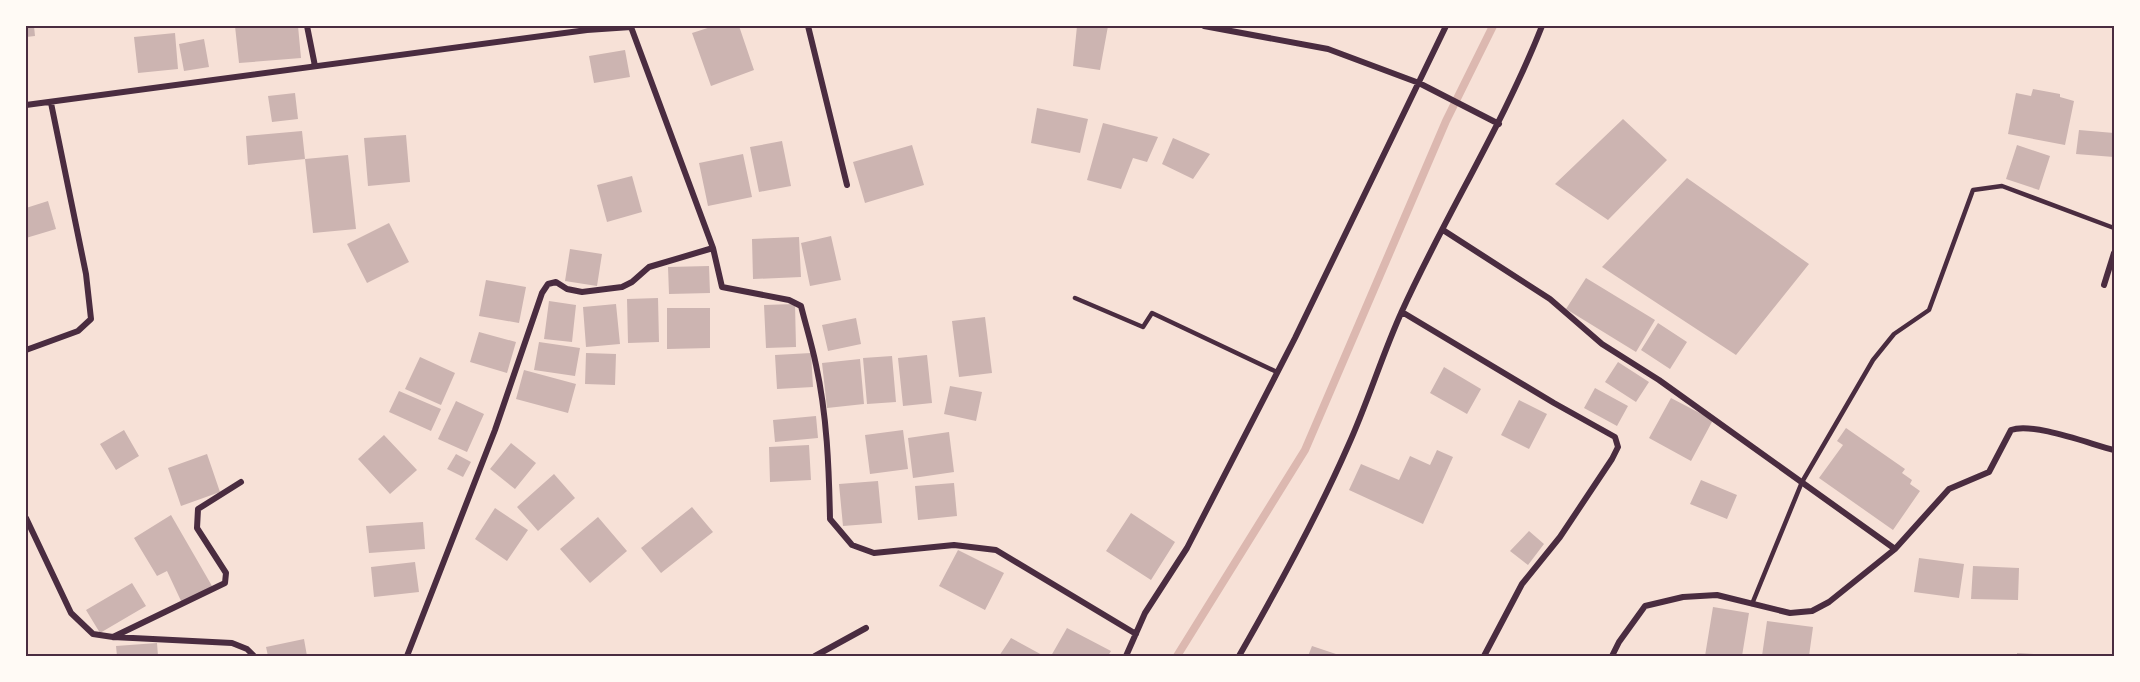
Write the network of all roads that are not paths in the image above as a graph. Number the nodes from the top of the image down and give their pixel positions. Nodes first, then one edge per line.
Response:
1 (307, 26) edge
2 (633, 26) edge
3 (808, 26) edge
4 (1204, 26) edge
5 (1446, 26) edge
6 (1542, 26) edge
7 (587, 28) edge
8 (315, 66) junction
9 (1419, 83) junction
10 (51, 103) junction
11 (26, 105) edge
12 (1499, 124) junction
13 (847, 185) dead end
14 (2115, 228) edge
15 (1443, 230) junction
16 (713, 248) junction
17 (2115, 253) edge
18 (2104, 285) dead end
19 (1075, 298) dead end
20 (1402, 312) junction
21 (26, 350) edge
22 (1277, 372) junction
23 (2115, 450) edge
24 (241, 482) dead end
25 (1802, 482) junction
26 (26, 518) edge
27 (29, 530) edge
28 (1895, 549) junction
29 (1752, 604) junction
30 (866, 628) dead end
31 (1136, 634) junction
32 (112, 638) junction
33 (254, 657) edge
34 (407, 657) edge
35 (815, 657) edge
36 (1126, 657) edge
37 (1239, 657) edge
38 (1484, 657) edge
39 (1612, 657) edge

1 - 8 street
2 - 7 street
2 - 16 street
3 - 13 street
4 - 9 street
5 - 9 street
6 - 12 street
7 - 8 street
8 - 10 street
9 - 12 street
9 - 22 street
10 - 11 street
10 - 21 street
12 - 15 street
14 - 25 lane
15 - 20 street
15 - 25 street
16 - 31 street
16 - 34 street
17 - 18 street
19 - 22 lane
20 - 37 street
20 - 38 street
22 - 31 street
23 - 28 street
24 - 32 street
25 - 28 street
25 - 29 lane
26 - 27 street
27 - 32 street
28 - 29 street
29 - 39 street
30 - 35 street
31 - 36 street
32 - 33 street

